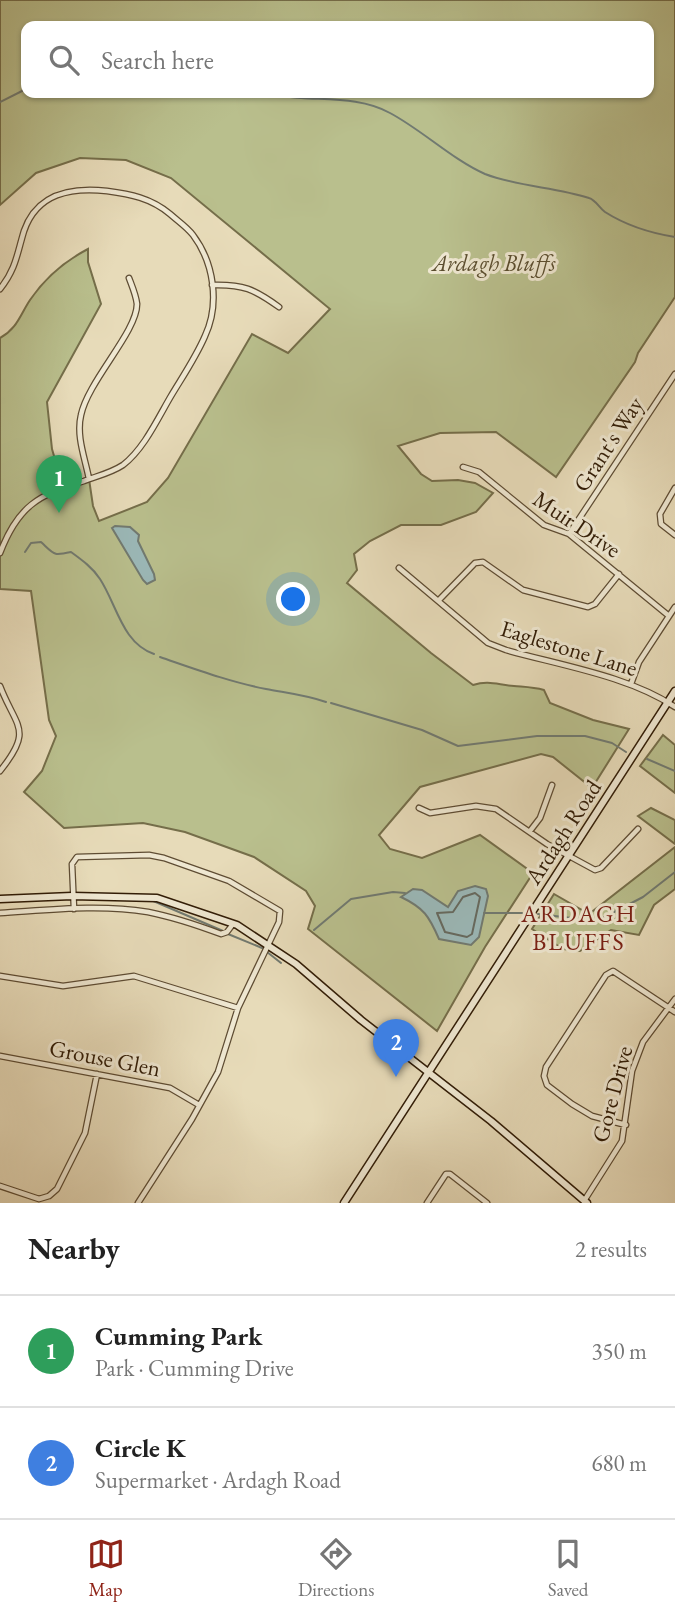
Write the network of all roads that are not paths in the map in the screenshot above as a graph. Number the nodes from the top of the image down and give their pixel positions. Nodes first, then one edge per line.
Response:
1 (129, 278) dead end
2 (212, 285) junction
3 (0, 289) edge
4 (279, 307) dead end
5 (675, 374) edge
6 (463, 467) dead end
7 (89, 479) junction
8 (675, 488) edge
9 (569, 534) junction
10 (675, 535) edge
11 (0, 553) edge
12 (399, 568) dead end
13 (619, 574) junction
14 (439, 600) junction
15 (675, 607) edge
16 (669, 616) junction
17 (631, 684) junction
18 (0, 687) edge
19 (675, 691) edge
20 (668, 702) junction
21 (675, 707) edge
22 (0, 771) edge
23 (552, 785) dead end
24 (419, 808) dead end
25 (638, 829) dead end
26 (530, 831) junction
27 (569, 854) junction
28 (72, 896) junction
29 (0, 899) edge
30 (74, 908) junction
31 (0, 913) edge
32 (233, 924) junction
33 (269, 944) junction
34 (0, 976) edge
35 (675, 999) edge
36 (238, 1008) junction
37 (669, 1008) junction
38 (675, 1012) edge
39 (0, 1056) edge
40 (429, 1070) junction
41 (97, 1073) junction
42 (199, 1105) junction
43 (626, 1125) junction
44 (0, 1186) edge
45 (584, 1202) edge
46 (138, 1203) edge
47 (344, 1203) edge
48 (427, 1203) edge
49 (488, 1203) edge

1 - 7 street
2 - 3 street
2 - 4 street
2 - 7 street
5 - 9 street, Grant's Way
6 - 9 street, Muir Drive
7 - 11 street
8 - 10 street
9 - 13 street, Muir Drive
12 - 14 street, Eaglestone Lane
13 - 14 street
13 - 16 street, Muir Drive
14 - 17 street, Eaglestone Lane
15 - 16 street
16 - 17 street
17 - 20 street, Eaglestone Lane
18 - 22 street
19 - 20 main road, Ardagh Road
20 - 21 street, Eaglestone Lane
20 - 27 main road, Ardagh Road
23 - 26 street
24 - 26 street
25 - 27 street
26 - 27 street
27 - 40 main road, Ardagh Road
28 - 29 main road
28 - 30 street
28 - 32 main road
28 - 33 street
30 - 31 street
30 - 32 street
32 - 33 main road
33 - 36 street
33 - 40 main road
34 - 36 street
35 - 37 street, Gore Drive
36 - 42 street
37 - 38 street
37 - 43 street, Gore Drive
37 - 43 street
39 - 41 street, Grouse Glen
40 - 45 main road
40 - 47 main road, Ardagh Road
41 - 42 street, Grouse Glen
41 - 44 street
42 - 46 street
43 - 45 street, Gore Drive
48 - 49 street

